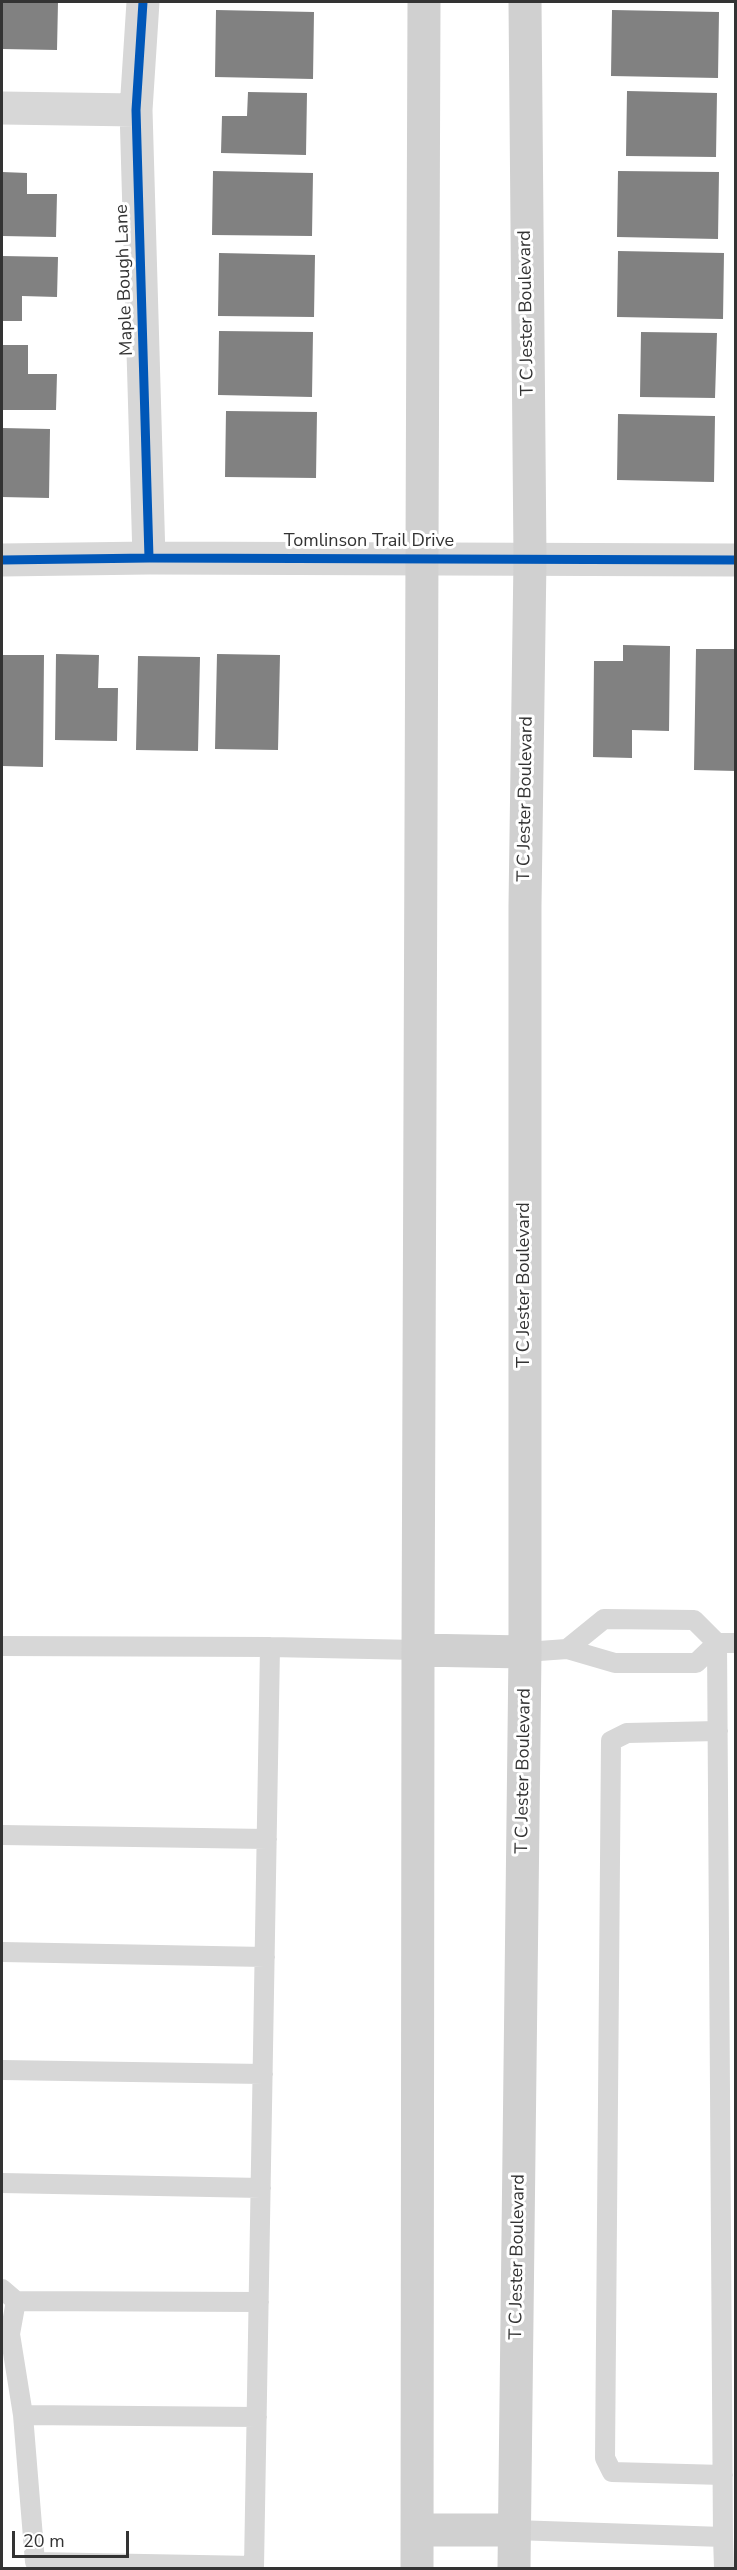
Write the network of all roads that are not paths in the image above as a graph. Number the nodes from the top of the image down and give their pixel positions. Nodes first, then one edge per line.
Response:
1 (143, 2) edge
2 (424, 2) edge
3 (525, 2) edge
4 (2, 108) edge
5 (136, 110) junction
6 (149, 558) junction
7 (423, 559) junction
8 (530, 559) junction
9 (2, 560) edge
10 (735, 560) edge
11 (726, 1643) edge
12 (2, 1646) edge
13 (270, 1647) junction
14 (567, 1648) junction
15 (418, 1650) junction
16 (525, 1652) junction
17 (718, 1731) junction
18 (2, 1835) edge
19 (267, 1839) junction
20 (2, 1952) edge
21 (265, 1957) junction
22 (2, 2070) edge
23 (262, 2074) junction
24 (2, 2183) edge
25 (261, 2188) junction
26 (9, 2295) edge
27 (259, 2302) junction
28 (23, 2415) junction
29 (256, 2417) junction
30 (723, 2475) junction
31 (417, 2530) junction
32 (514, 2530) junction
33 (723, 2537) junction
34 (417, 2568) edge
35 (514, 2568) edge
36 (724, 2568) edge

1 - 5 street, Maple Bough Lane
2 - 7 main road
3 - 8 main road, T C Jester Boulevard
4 - 5 street
5 - 6 street, Maple Bough Lane
6 - 7 street, Tomlinson Trail Drive
6 - 9 street, Tomlinson Trail Drive
7 - 8 street, Tomlinson Trail Drive
7 - 15 main road
8 - 10 street, Tomlinson Trail Drive
8 - 16 main road, T C Jester Boulevard
11 - 14 lane
11 - 14 lane
11 - 17 lane
12 - 13 lane
13 - 15 lane
13 - 19 lane
14 - 16 lane
15 - 16 main road
15 - 31 main road
16 - 32 main road, T C Jester Boulevard
17 - 30 lane
17 - 30 lane
18 - 19 lane
19 - 21 lane
20 - 21 lane
21 - 23 lane
22 - 23 lane
23 - 25 lane
24 - 25 lane
25 - 27 lane
26 - 27 lane
26 - 28 lane
27 - 29 lane
28 - 29 lane
28 - 29 lane
30 - 33 lane
31 - 32 main road
31 - 34 main road
32 - 33 lane
32 - 35 main road, T C Jester Boulevard
33 - 36 lane

